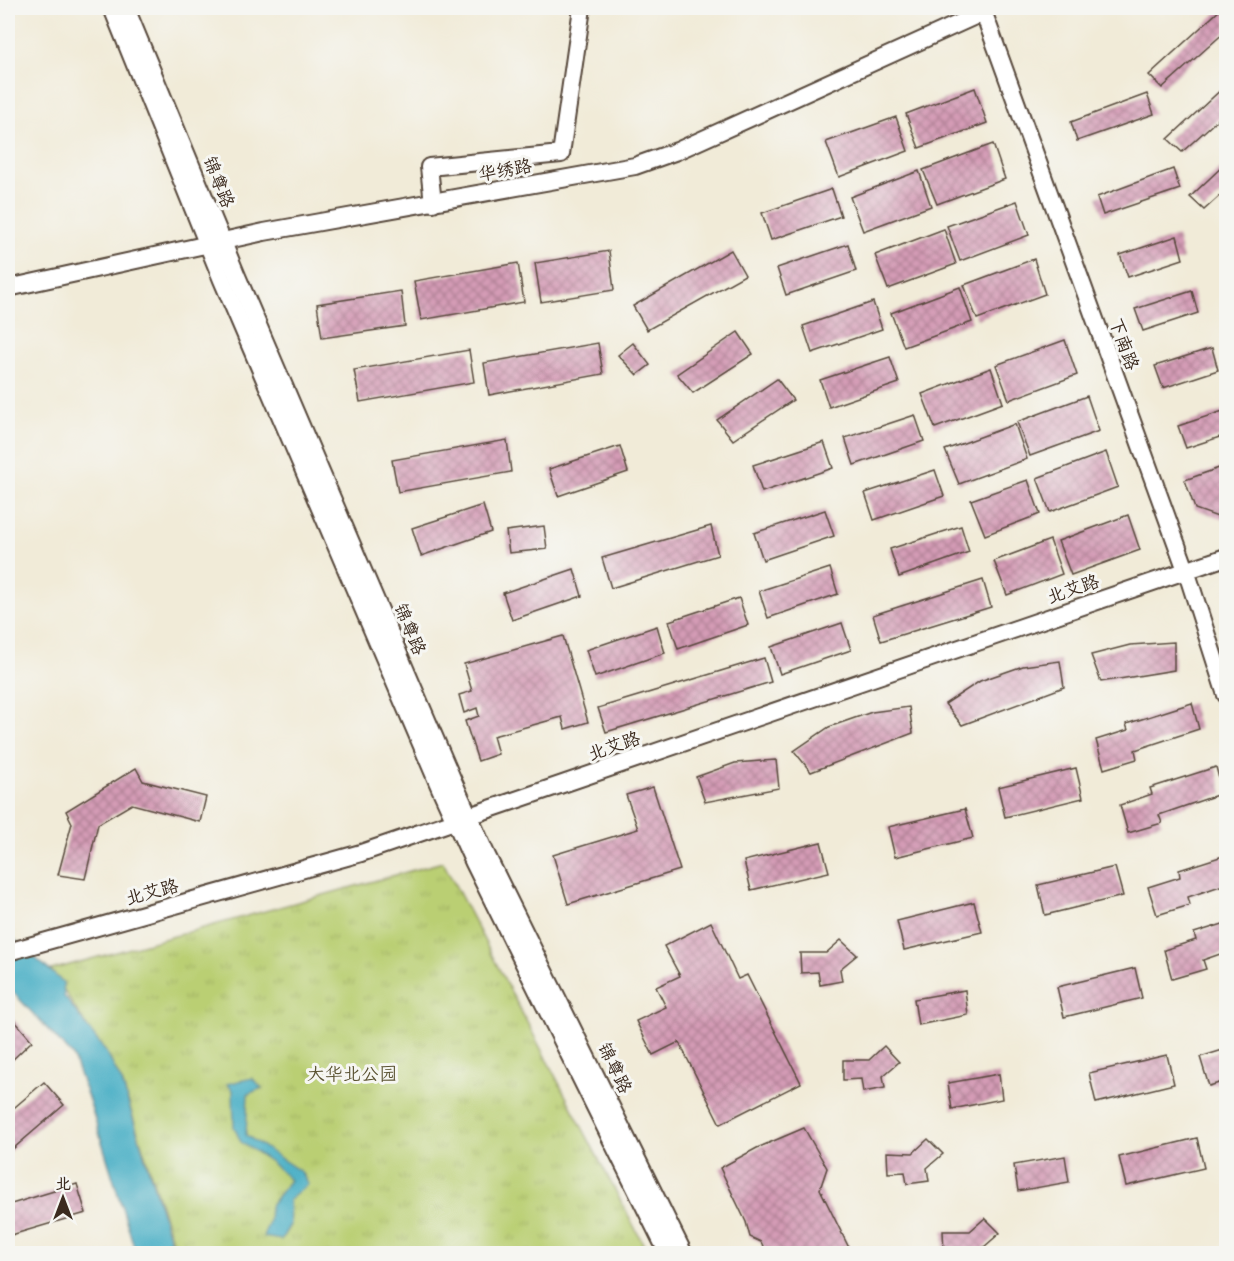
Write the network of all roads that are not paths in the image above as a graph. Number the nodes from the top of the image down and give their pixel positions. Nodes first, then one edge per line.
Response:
1 (112, 8) edge
2 (126, 8) edge
3 (582, 8) edge
4 (983, 10) edge
5 (433, 203) junction
6 (215, 242) junction
7 (8, 288) edge
8 (1227, 557) edge
9 (1185, 570) junction
10 (1227, 694) edge
11 (462, 818) junction
12 (8, 952) edge
13 (668, 1254) edge
14 (684, 1254) edge

1 - 6 street, 锦尊路
2 - 6 street, 锦尊路
3 - 5 street
4 - 5 street, 华绣路
4 - 9 street, 下南路
5 - 6 street, 华绣路
6 - 7 street, 华绣路
6 - 11 street, 锦尊路
8 - 9 street, 北艾路
9 - 10 street, 下南路
9 - 11 street, 北艾路
11 - 12 street, 北艾路
11 - 13 street, 锦尊路
11 - 14 street, 锦尊路

